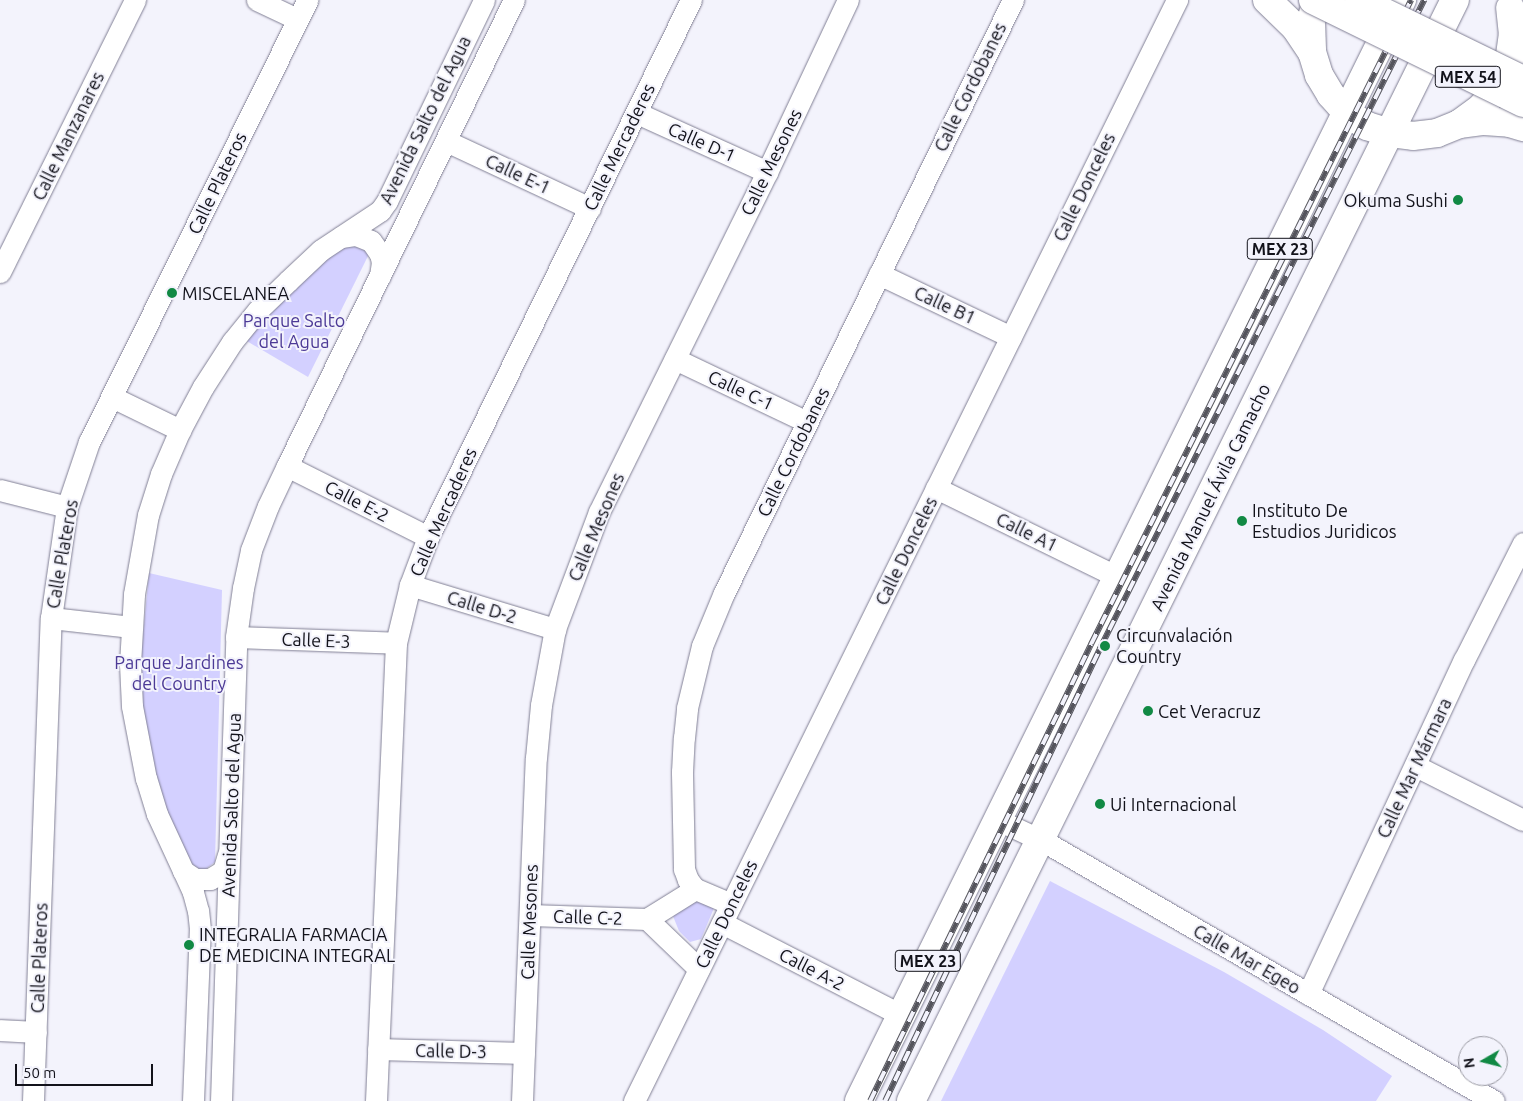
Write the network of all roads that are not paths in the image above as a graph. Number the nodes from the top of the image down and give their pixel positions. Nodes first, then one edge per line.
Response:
1 (135, 0) edge
2 (257, 0) edge
3 (307, 0) edge
4 (484, 0) edge
5 (514, 0) edge
6 (690, 0) edge
7 (848, 0) edge
8 (1013, 0) edge
9 (1177, 0) edge
10 (1315, 0) edge
11 (1359, 0) edge
12 (1402, 0) edge
13 (1455, 0) edge
14 (1270, 1) edge
15 (1508, 4) edge
16 (297, 19) junction
17 (1523, 36) edge
18 (1312, 52) junction
19 (1523, 80) edge
20 (1523, 104) edge
21 (637, 113) junction
22 (1347, 113) junction
23 (1459, 124) junction
24 (1523, 127) edge
25 (1390, 134) junction
26 (446, 141) junction
27 (767, 172) junction
28 (590, 208) junction
29 (340, 237) junction
30 (0, 272) edge
31 (879, 274) junction
32 (380, 278) junction
33 (1011, 337) junction
34 (675, 359) junction
35 (112, 397) junction
36 (808, 422) junction
37 (180, 430) junction
38 (287, 466) junction
39 (936, 488) junction
40 (0, 490) edge
41 (67, 506) junction
42 (428, 537) junction
43 (1523, 543) edge
44 (1118, 577) junction
45 (410, 585) junction
46 (51, 618) junction
47 (131, 627) junction
48 (555, 629) junction
49 (236, 637) junction
50 (396, 643) junction
51 (1416, 766) junction
52 (998, 820) junction
53 (1523, 820) edge
54 (1040, 840) junction
55 (229, 850) junction
56 (183, 870) junction
57 (695, 889) junction
58 (731, 904) junction
59 (530, 915) junction
60 (647, 919) junction
61 (722, 923) junction
62 (699, 969) junction
63 (1308, 994) junction
64 (901, 1015) junction
65 (0, 1030) edge
66 (36, 1032) junction
67 (378, 1049) junction
68 (524, 1053) junction
69 (33, 1101) edge
70 (194, 1101) edge
71 (221, 1101) edge
72 (376, 1101) edge
73 (522, 1101) edge
74 (634, 1101) edge
75 (859, 1101) edge
76 (911, 1101) edge
77 (1494, 1101) edge

1 - 30 street, Calle Manzanares
2 - 16 street
3 - 16 street, Calle Plateros
4 - 29 street, Avenida Salto del Agua
5 - 26 street, Avenida Salto del Agua
6 - 21 street, Calle Mercaderes
7 - 27 street, Calle Mesones
8 - 31 street, Calle Cordobanes
9 - 33 street, Calle Donceles
10 - 18 main road
10 - 20 main road, MEX 54, bridge
11 - 19 main road, MEX 54, bridge
12 - 22 main road
13 - 25 main road, Avenida Manuel Ávila Camacho
14 - 18 main road
15 - 17 main road
15 - 23 main road
16 - 35 street, Calle Plateros
18 - 22 main road
21 - 27 street, Calle D-1
21 - 28 street, Calle Mercaderes
22 - 25 main road
22 - 44 main road, MEX 23
23 - 24 main road
23 - 25 main road
25 - 54 main road, Avenida Manuel Ávila Camacho / MEX 23
26 - 28 street, Calle E-1
26 - 32 street, Avenida Salto del Agua
27 - 34 street, Calle Mesones
28 - 42 street, Calle Mercaderes
29 - 32 street
29 - 37 street, Avenida Salto del Agua
31 - 33 street, Calle B1
31 - 36 street, Calle Cordobanes
32 - 38 street, Avenida Salto del Agua
33 - 39 street, Calle Donceles
34 - 36 street, Calle C-1
34 - 48 street, Calle Mesones
35 - 37 street
35 - 41 street, Calle Plateros
36 - 57 street, Calle Cordobanes
37 - 47 street, Avenida Salto del Agua
38 - 42 street, Calle E-2
38 - 49 street, Avenida Salto del Agua
39 - 44 street, Calle A1
39 - 58 street, Calle Donceles
40 - 41 street
41 - 46 street, Calle Plateros
42 - 45 street, Calle Mercaderes
43 - 51 street, Calle Mar Mármara
44 - 52 main road, MEX 23
45 - 48 street, Calle D-2
45 - 50 street, Calle Mercaderes
46 - 47 street
46 - 66 street, Calle Plateros
47 - 56 street, Avenida Salto del Agua
48 - 59 street, Calle Mesones
49 - 50 street, Calle E-3
49 - 55 street, Avenida Salto del Agua
50 - 67 street, Calle Mercaderes
51 - 53 street
51 - 63 street, Calle Mar Mármara
52 - 54 street, Calle Mar Egeo
52 - 64 main road, MEX 23
54 - 63 street, Calle Mar Egeo
54 - 76 main road, Avenida Manuel Ávila Camacho / MEX 23
55 - 56 street
55 - 71 street, Avenida Salto del Agua
56 - 70 street, Avenida Salto del Agua
57 - 58 street
57 - 60 street, Calle C-2
58 - 61 street, Calle Donceles
59 - 60 street, Calle C-2
59 - 68 street, Calle Mesones
60 - 62 street, Calle C-2
61 - 62 street, Calle Donceles
61 - 64 street, Calle A-2
62 - 74 street, Calle Donceles
63 - 77 street, Calle Mar Egeo
64 - 75 main road, MEX 23
65 - 66 street
66 - 69 street, Calle Plateros
67 - 68 street, Calle D-3
67 - 72 street, Calle Mercaderes
68 - 73 street, Calle Mesones

